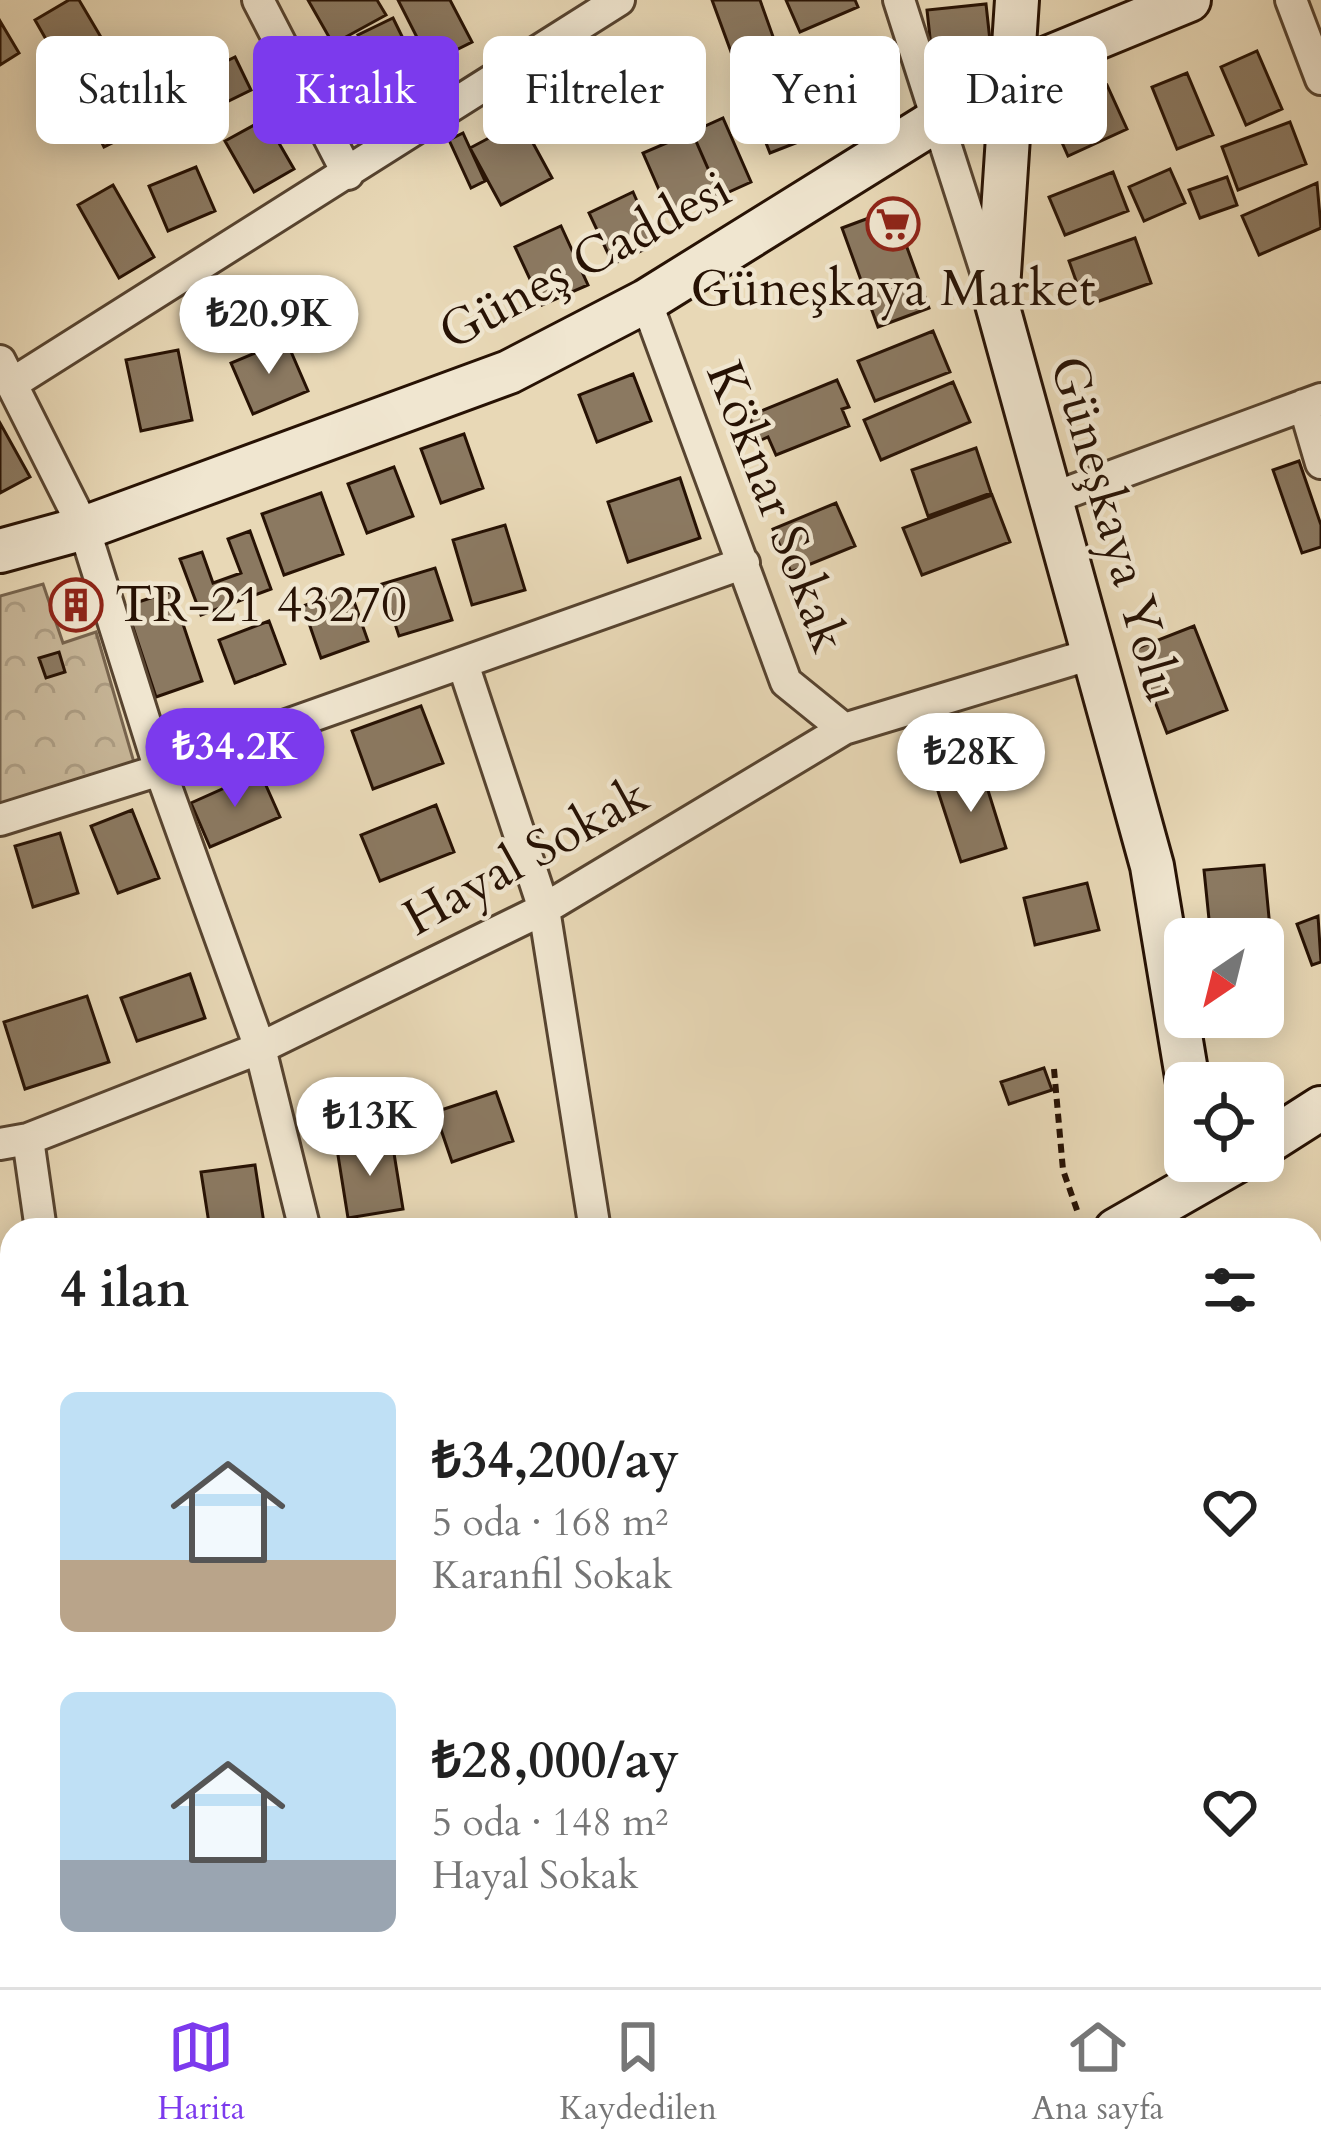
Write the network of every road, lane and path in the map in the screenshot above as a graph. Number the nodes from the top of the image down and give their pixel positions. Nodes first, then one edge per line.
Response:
1 (258, 0) edge
2 (619, 0) edge
3 (899, 0) edge
4 (1017, 0) edge
5 (1189, 0) edge
6 (1291, 0) edge
7 (1016, 36) edge
8 (1101, 36) edge
9 (924, 71) edge
10 (1321, 79) edge
11 (924, 130) edge
12 (948, 144) edge
13 (1010, 144) edge
14 (348, 174) junction
15 (646, 301) junction
16 (997, 304) junction
17 (6, 372) edge
18 (1312, 402) edge
19 (1321, 463) edge
20 (1047, 500) junction
21 (83, 528) junction
22 (0, 551) edge
23 (744, 563) junction
24 (1095, 652) junction
25 (463, 664) junction
26 (844, 729) junction
27 (160, 770) junction
28 (0, 820) edge
29 (544, 909) junction
30 (260, 1048) junction
31 (1185, 1062) edge
32 (1054, 1069) dead end
33 (1321, 1108) edge
34 (1284, 1131) edge
35 (14, 1142) edge
36 (1200, 1182) edge
37 (1166, 1216) edge
38 (37, 1218) edge
39 (302, 1218) edge
40 (594, 1218) edge
41 (1095, 1218) edge

1 - 14 street
2 - 14 street
3 - 9 street
4 - 7 street, Güneşkaya Yolu
5 - 8 street, Güneş Caddesi
6 - 10 street
11 - 15 street, Güneş Caddesi
12 - 16 street
13 - 16 street, Güneşkaya Yolu
14 - 17 street
15 - 21 street, Güneş Caddesi
15 - 23 street, Köknar Sokak
16 - 20 street, Güneşkaya Yolu
17 - 21 street
18 - 19 street
18 - 20 street
20 - 24 street, Güneşkaya Yolu
21 - 22 street, Güneş Caddesi
21 - 27 street
23 - 25 street
23 - 26 street, Köknar Sokak
24 - 26 street, Hayal Sokak
24 - 31 street, Güneşkaya Yolu
25 - 27 street
25 - 29 street
26 - 29 street, Hayal Sokak
27 - 28 street
27 - 30 street
29 - 30 street, Hayal Sokak
29 - 40 street
30 - 35 street, Hayal Sokak
30 - 39 street
32 - 41 path
33 - 34 street
35 - 38 street
36 - 37 street

